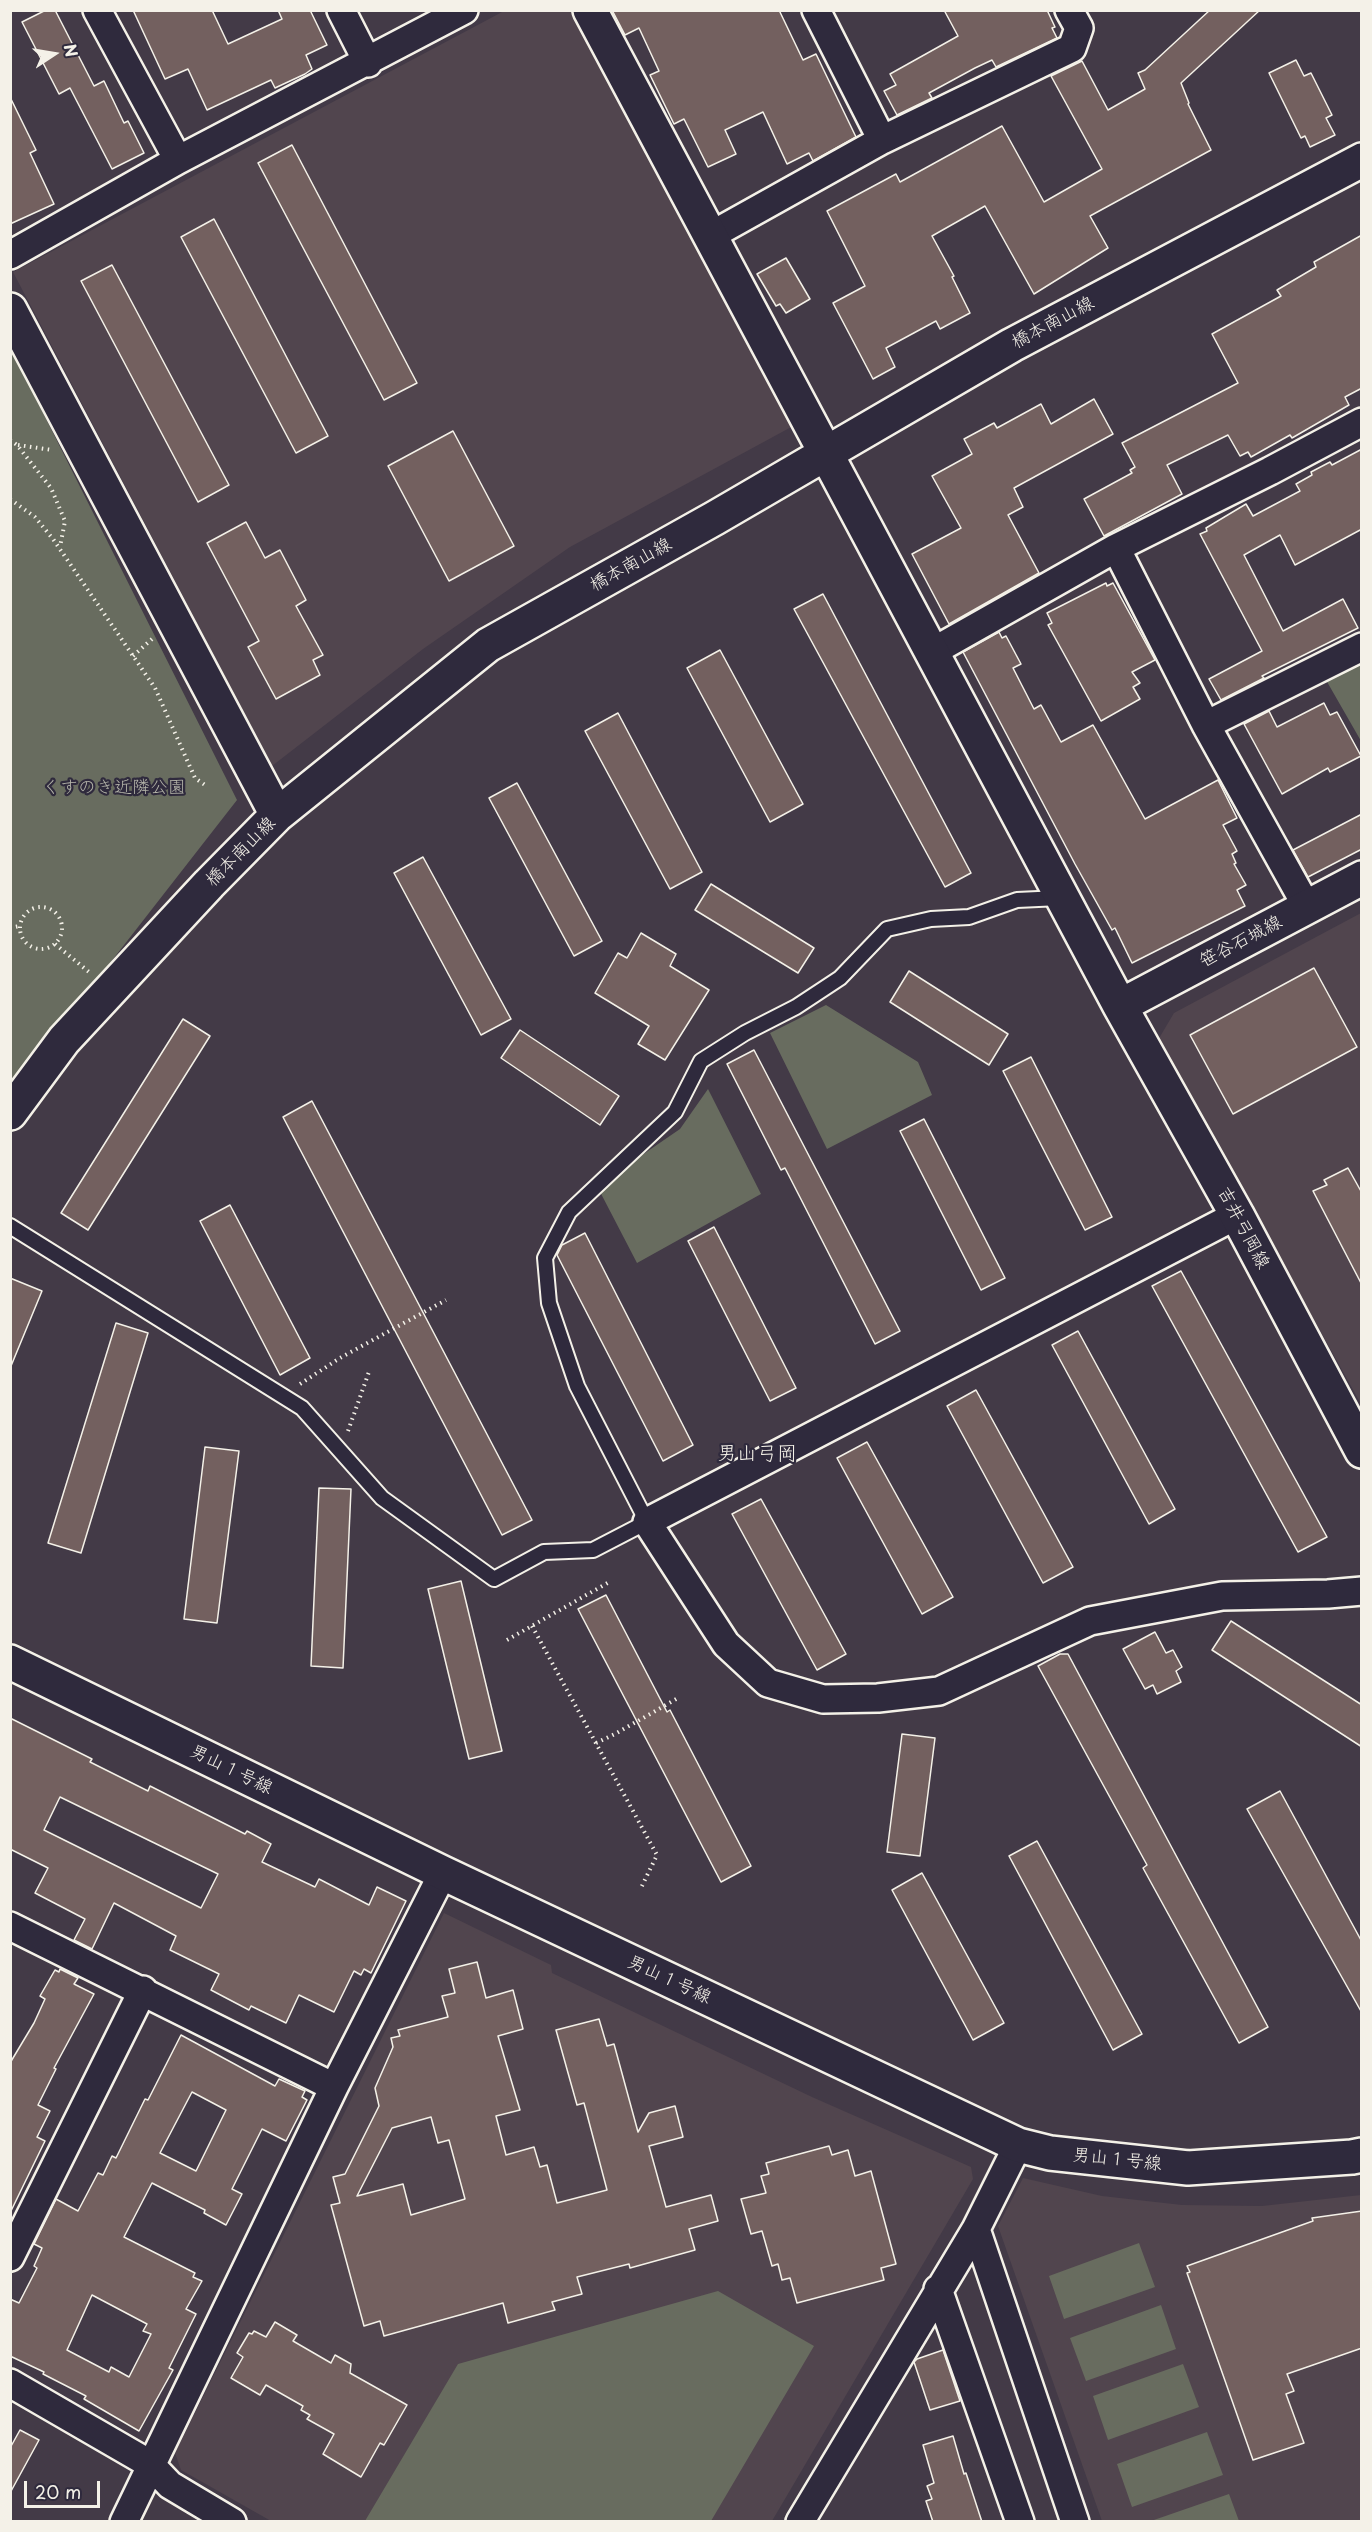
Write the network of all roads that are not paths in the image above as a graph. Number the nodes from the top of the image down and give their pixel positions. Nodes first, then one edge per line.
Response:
1 (97, 10) edge
2 (341, 10) edge
3 (464, 10) edge
4 (591, 10) edge
5 (816, 10) edge
6 (1069, 10) edge
7 (368, 63) junction
8 (882, 140) junction
9 (178, 160) junction
10 (1362, 160) edge
11 (710, 236) junction
12 (10, 255) edge
13 (10, 310) edge
14 (1362, 422) edge
15 (824, 453) junction
16 (1116, 548) junction
17 (1362, 647) edge
18 (932, 652) junction
19 (1206, 725) junction
20 (277, 815) junction
21 (1362, 878) edge
22 (1062, 897) junction
23 (1307, 907) junction
24 (1120, 1006) junction
25 (10, 1113) edge
26 (1237, 1215) junction
27 (10, 1226) edge
28 (1362, 1451) edge
29 (647, 1522) junction
30 (1362, 1592) edge
31 (10, 1662) edge
32 (443, 1874) junction
33 (10, 1926) edge
34 (143, 1990) junction
35 (334, 2086) junction
36 (1018, 2145) junction
37 (1362, 2155) edge
38 (976, 2229) junction
39 (10, 2257) edge
40 (938, 2289) junction
41 (10, 2383) edge
42 (150, 2464) junction
43 (124, 2522) edge
44 (232, 2522) edge
45 (800, 2522) edge
46 (1020, 2522) edge
47 (1075, 2522) edge

1 - 9 street
2 - 7 street
3 - 7 street
4 - 11 street, 吉井弓岡線
5 - 8 street
6 - 8 street
7 - 9 street
8 - 11 street
9 - 12 street
10 - 15 street, 橋本南山線
11 - 15 street, 吉井弓岡線
13 - 20 street
14 - 16 street
15 - 18 street, 吉井弓岡線
15 - 20 street, 橋本南山線
16 - 18 street
16 - 19 street
17 - 19 street
18 - 22 street, 吉井弓岡線
19 - 23 street
20 - 25 street, 橋本南山線
21 - 23 street, 笹谷石城線
22 - 24 street, 吉井弓岡線
22 - 29 lane
23 - 24 street, 笹谷石城線
24 - 26 street, 吉井弓岡線
26 - 28 street, 吉井弓岡線
26 - 29 street
27 - 29 lane
29 - 30 street
31 - 32 street, 男山１号線
32 - 35 street
32 - 36 street, 男山１号線
33 - 34 street
34 - 35 street
34 - 39 street
35 - 42 street
36 - 37 street, 男山１号線
36 - 38 street
38 - 40 street
38 - 47 street
40 - 45 street
40 - 46 street
41 - 42 street
42 - 43 street
42 - 44 street

